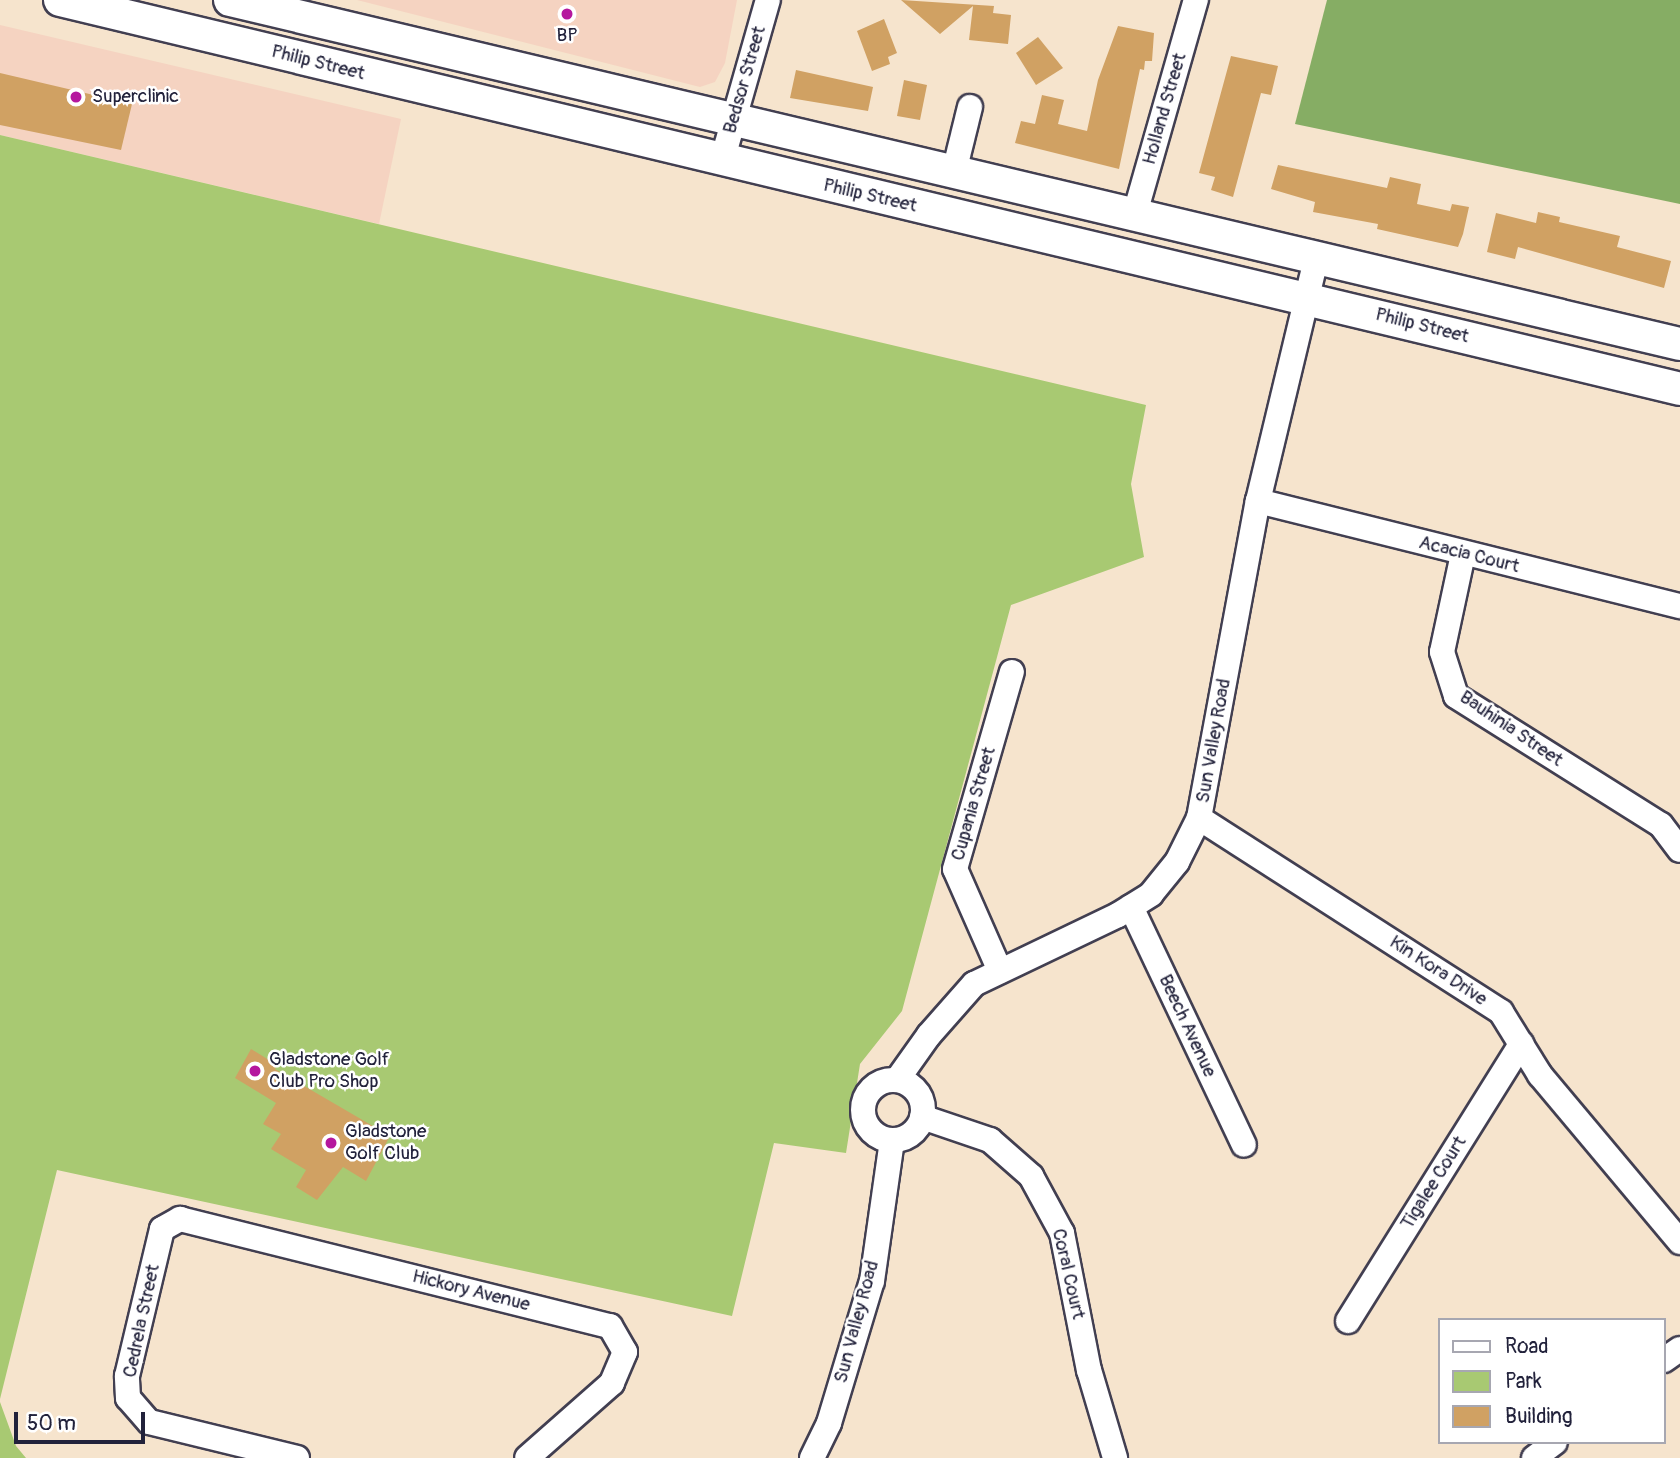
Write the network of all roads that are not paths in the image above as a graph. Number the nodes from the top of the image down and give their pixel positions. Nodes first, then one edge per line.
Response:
1 (60, 0) edge
2 (230, 0) edge
3 (768, 0) edge
4 (1196, 0) edge
5 (970, 107) dead end
6 (733, 119) junction
7 (722, 161) junction
8 (954, 172) junction
9 (1134, 217) junction
10 (1315, 260) junction
11 (1307, 299) junction
12 (1680, 344) edge
13 (1680, 389) edge
14 (1258, 501) junction
15 (1463, 554) junction
16 (1680, 606) edge
17 (1012, 672) dead end
18 (1199, 818) junction
19 (1680, 849) edge
20 (1130, 907) junction
21 (1000, 971) junction
22 (1521, 1044) junction
23 (897, 1080) junction
24 (922, 1117) junction
25 (892, 1140) junction
26 (1244, 1145) dead end
27 (162, 1229) joint
28 (1680, 1242) edge
29 (1348, 1321) dead end
30 (1552, 1444) edge
31 (297, 1458) edge
32 (527, 1458) edge
33 (812, 1458) edge
34 (1115, 1458) edge
35 (1534, 1458) edge

1 - 7 main road, Philip Street
2 - 6 main road, Philip Street
3 - 6 street, Bedsor Street
4 - 9 street, Holland Street
5 - 8 street
6 - 7 street, Bedsor Street
6 - 8 main road, Philip Street
7 - 11 main road, Philip Street
8 - 9 main road, Philip Street
9 - 10 main road, Philip Street
10 - 11 street, Sun Valley Road
10 - 12 main road, Philip Street
11 - 13 main road, Philip Street
11 - 14 street, Sun Valley Road
14 - 15 street, Acacia Court
14 - 18 street, Sun Valley Road
15 - 16 street, Acacia Court
15 - 19 street, Bauhinia Street
17 - 21 street, Cupania Street
18 - 20 street, Sun Valley Road
18 - 22 street, Kin Kora Drive
20 - 21 street, Sun Valley Road
20 - 26 street, Beech Avenue
21 - 23 street, Sun Valley Road
22 - 28 street, Kin Kora Drive
22 - 29 street, Tigalee Court
23 - 24 street
23 - 25 street
24 - 25 street
24 - 34 street, Coral Court
25 - 33 street, Sun Valley Road
27 - 31 street, Cedrela Street
27 - 32 street, Hickory Avenue
30 - 35 street

